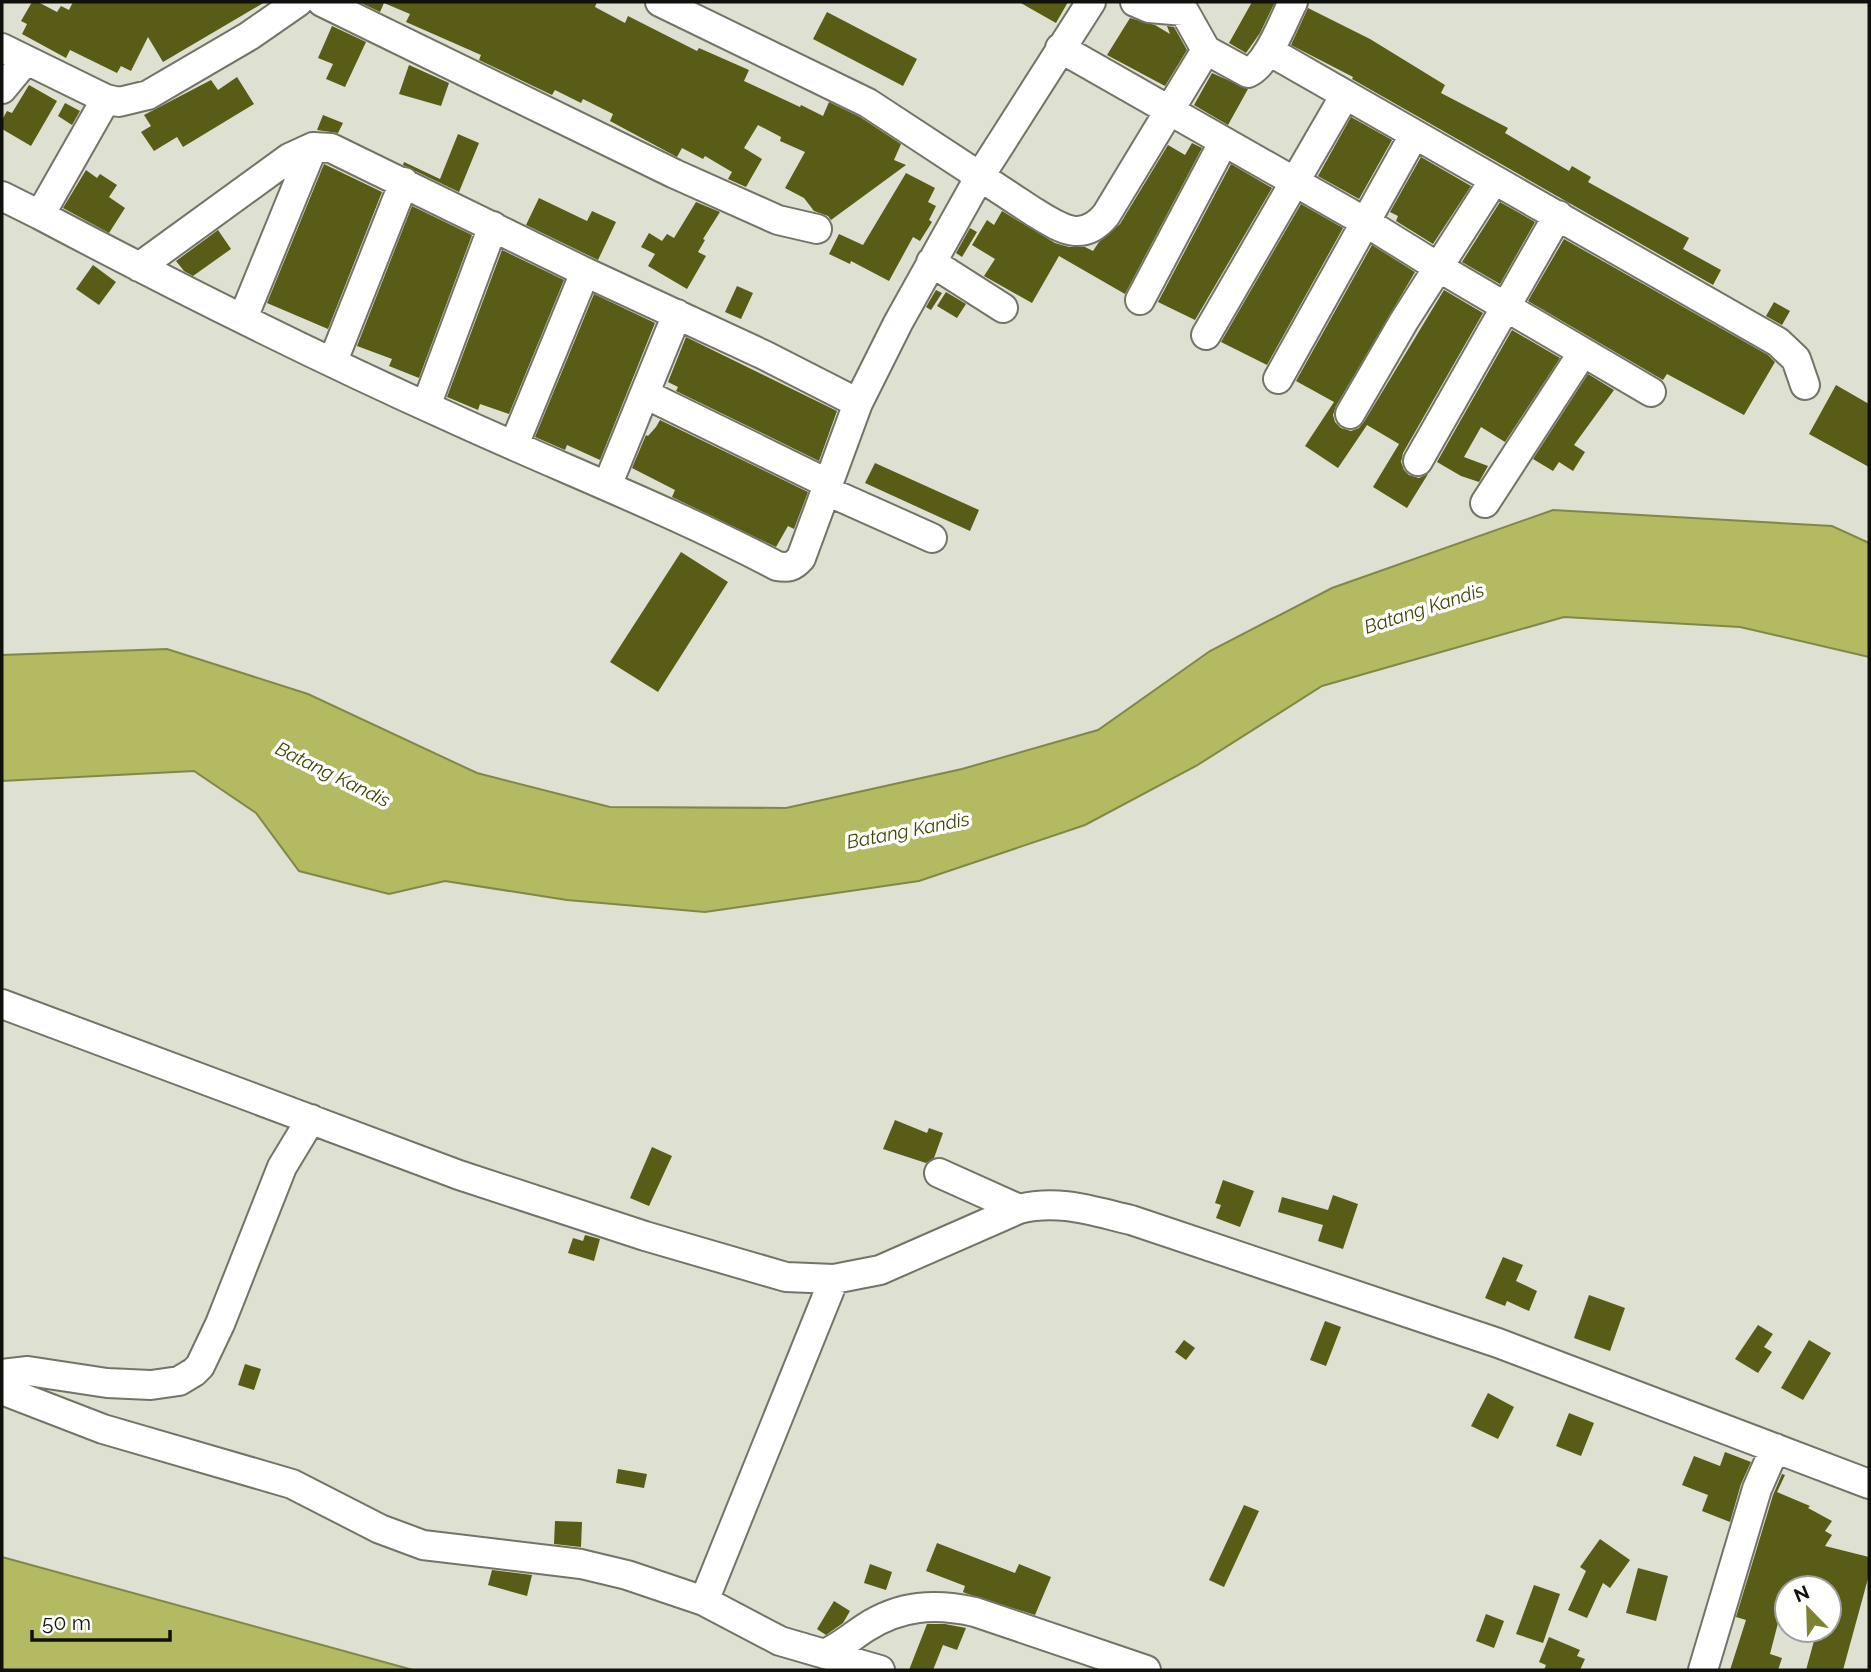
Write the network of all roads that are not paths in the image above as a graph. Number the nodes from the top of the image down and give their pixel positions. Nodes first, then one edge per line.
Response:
1 (298, 2) edge
2 (660, 2) edge
3 (1091, 2) edge
4 (1135, 2) edge
5 (1293, 2) edge
6 (334, 5) edge
7 (1188, 6) edge
8 (1060, 48) junction
9 (1206, 50) junction
10 (1269, 51) junction
11 (14, 54) edge
12 (2, 89) edge
13 (1345, 95) junction
14 (106, 99) junction
15 (1168, 111) junction
16 (1414, 135) junction
17 (1223, 143) junction
18 (313, 147) junction
19 (980, 176) junction
20 (1494, 180) junction
21 (404, 182) junction
22 (1295, 183) junction
23 (2, 196) edge
24 (40, 215) junction
25 (1558, 215) junction
26 (1367, 223) junction
27 (493, 226) junction
28 (817, 229) dead end
29 (931, 262) junction
30 (139, 267) junction
31 (1438, 267) junction
32 (585, 272) junction
33 (1140, 300) dead end
34 (1506, 307) junction
35 (1003, 308) dead end
36 (677, 314) junction
37 (243, 318) junction
38 (1206, 335) dead end
39 (1583, 352) junction
40 (333, 361) junction
41 (1278, 379) dead end
42 (1805, 385) dead end
43 (1651, 392) dead end
44 (645, 394) junction
45 (859, 403) junction
46 (426, 406) junction
47 (1350, 414) dead end
48 (514, 445) junction
49 (1418, 461) dead end
50 (607, 485) junction
51 (828, 488) junction
52 (1485, 503) dead end
53 (932, 538) dead end
54 (2, 1003) edge
55 (311, 1119) junction
56 (939, 1173) dead end
57 (1019, 1209) junction
58 (834, 1279) junction
59 (2, 1374) edge
60 (2, 1390) edge
61 (1775, 1448) junction
62 (1869, 1484) edge
63 (704, 1601) junction
64 (824, 1654) junction
65 (880, 1670) edge
66 (1146, 1670) edge
67 (1703, 1670) edge

1 - 14 street
2 - 19 street
3 - 8 street
4 - 7 street
5 - 10 street
6 - 28 street
7 - 9 street
8 - 15 street
8 - 19 street
9 - 10 street
9 - 15 street
10 - 13 street
11 - 12 street
11 - 14 street
13 - 16 street
13 - 22 street
14 - 24 street
15 - 17 street
15 - 19 street
16 - 20 street
16 - 26 street
17 - 22 street
17 - 33 street
18 - 21 street
18 - 30 street
18 - 37 street
19 - 29 street
20 - 25 street
20 - 31 street
21 - 27 street
21 - 40 street
22 - 26 street
22 - 38 street
23 - 24 street
24 - 30 street
25 - 34 street
25 - 42 street
26 - 31 street
26 - 41 street
27 - 32 street
27 - 46 street
29 - 35 street
29 - 45 street
30 - 37 street
31 - 34 street
31 - 47 street
32 - 36 street
32 - 48 street
34 - 39 street
34 - 49 street
36 - 44 street
36 - 45 street
37 - 40 street
39 - 43 street
39 - 52 street
40 - 46 street
44 - 50 street
44 - 51 street
45 - 51 street
46 - 48 street
48 - 50 street
50 - 51 street
51 - 53 street
54 - 55 street
55 - 58 street
55 - 59 street
56 - 57 street
57 - 58 street
57 - 61 street
58 - 63 street
60 - 63 street
61 - 62 street
61 - 67 street
63 - 64 street
64 - 65 street
64 - 66 street

